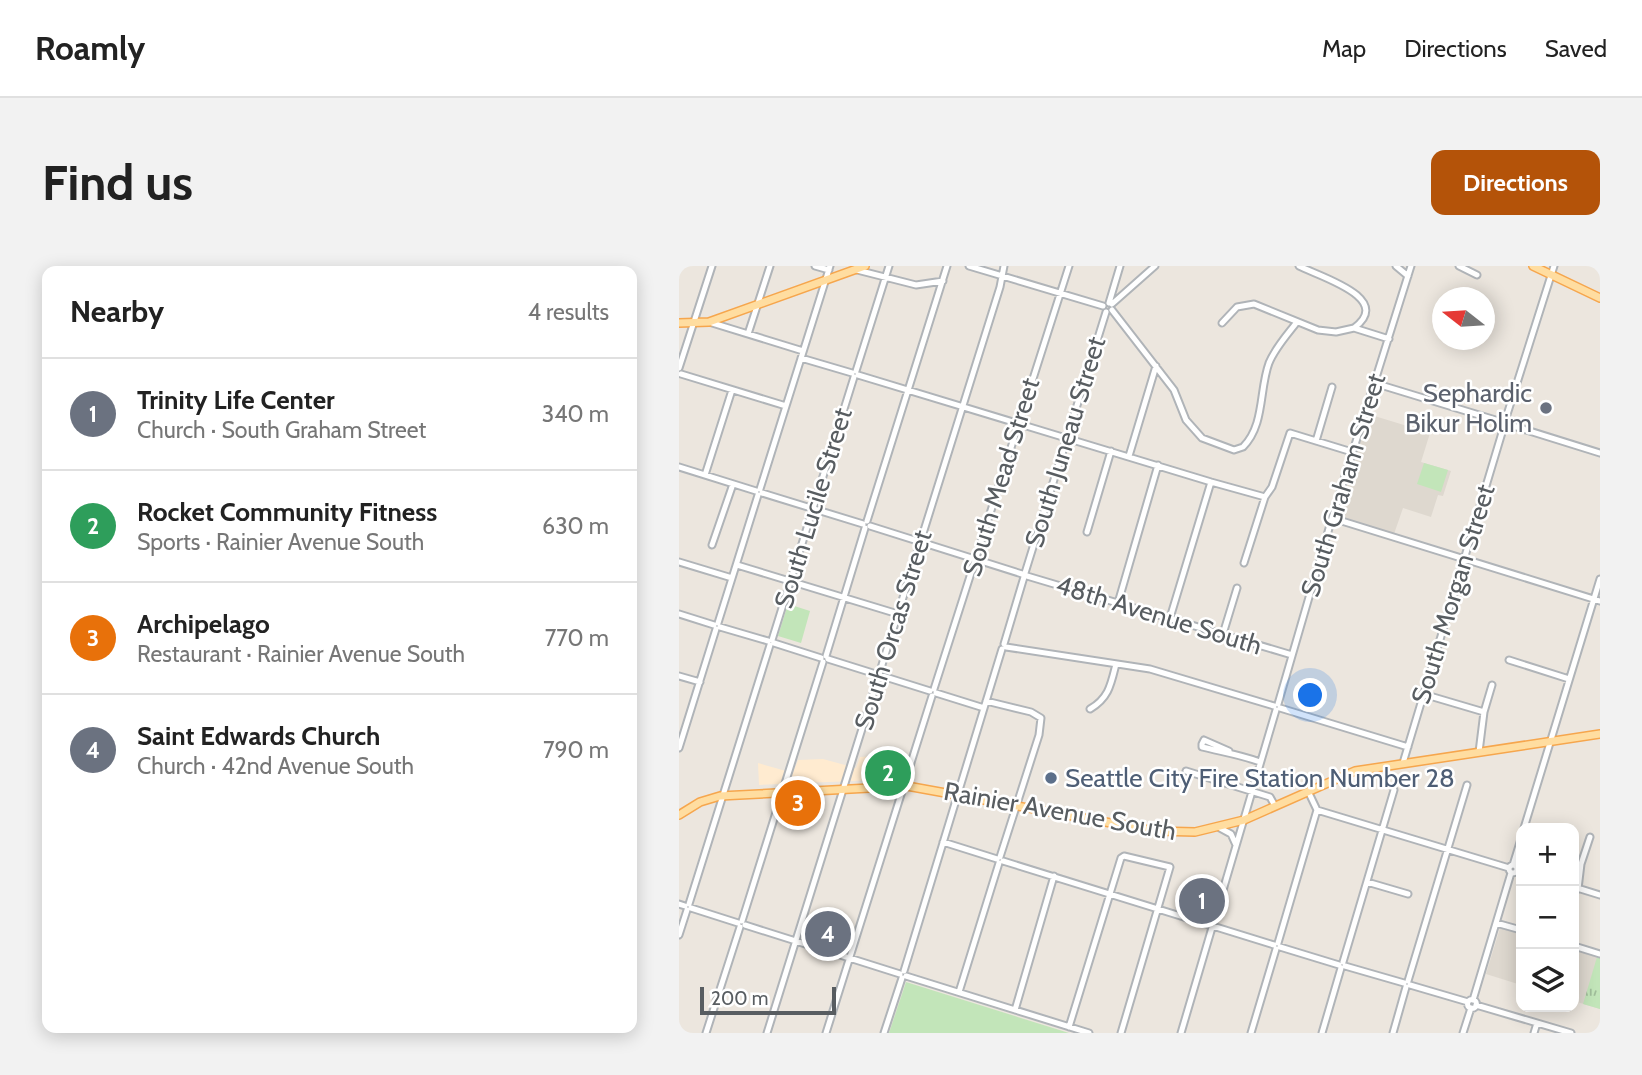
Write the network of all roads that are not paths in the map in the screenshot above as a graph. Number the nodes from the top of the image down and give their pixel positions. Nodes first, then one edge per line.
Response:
1 (712, 266) edge
2 (771, 266) edge
3 (815, 266) edge
4 (865, 266) edge
5 (889, 266) edge
6 (947, 266) edge
7 (969, 266) edge
8 (1004, 266) edge
9 (1069, 266) edge
10 (1120, 266) edge
11 (1156, 266) edge
12 (1299, 266) edge
13 (1396, 266) edge
14 (1411, 266) edge
15 (1459, 266) edge
16 (1533, 266) edge
17 (1554, 266) edge
18 (829, 268) edge
19 (855, 270) junction
20 (1477, 275) dead end
21 (1551, 275) junction
22 (1003, 276) junction
23 (1408, 276) junction
24 (885, 278) junction
25 (825, 279) junction
26 (943, 281) junction
27 (1060, 293) junction
28 (1600, 298) edge
29 (758, 304) junction
30 (1109, 307) junction
31 (1297, 321) junction
32 (709, 322) junction
33 (679, 323) edge
34 (693, 323) junction
35 (1222, 323) dead end
36 (1354, 328) junction
37 (748, 334) junction
38 (1389, 338) junction
39 (802, 355) junction
40 (1156, 366) junction
41 (679, 372) edge
42 (855, 374) junction
43 (1374, 383) junction
44 (1332, 387) dead end
45 (732, 390) junction
46 (909, 390) junction
47 (786, 406) junction
48 (963, 406) junction
49 (1018, 423) junction
50 (1505, 423) junction
51 (1067, 438) junction
52 (1315, 441) junction
53 (1111, 451) junction
54 (1352, 452) junction
55 (1600, 453) edge
56 (1129, 456) junction
57 (1158, 465) junction
58 (680, 470) edge
59 (705, 475) junction
60 (1211, 482) junction
61 (733, 484) junction
62 (759, 492) junction
63 (1265, 497) junction
64 (813, 508) junction
65 (1332, 519) junction
66 (866, 525) junction
67 (1087, 532) dead end
68 (921, 541) junction
69 (712, 545) dead end
70 (1464, 558) junction
71 (975, 560) junction
72 (679, 562) edge
73 (1244, 563) dead end
74 (737, 565) junction
75 (1024, 575) junction
76 (732, 579) junction
77 (1600, 579) edge
78 (791, 581) junction
79 (1237, 588) dead end
80 (843, 598) junction
81 (1597, 600) edge
82 (1118, 603) junction
83 (679, 614) edge
84 (898, 614) junction
85 (1170, 618) junction
86 (717, 626) junction
87 (1223, 634) junction
88 (771, 642) junction
89 (1004, 647) junction
90 (1292, 655) junction
91 (824, 659) junction
92 (1509, 660) dead end
93 (1117, 664) junction
94 (679, 676) edge
95 (879, 676) junction
96 (1569, 679) junction
97 (700, 682) junction
98 (1492, 685) dead end
99 (933, 692) junction
100 (1423, 694) junction
101 (985, 704) junction
102 (1277, 707) junction
103 (1090, 709) dead end
104 (1484, 712) junction
105 (1600, 734) edge
106 (1551, 741) junction
107 (1408, 747) junction
108 (679, 748) edge
109 (1229, 751) dead end
110 (1479, 752) junction
111 (1260, 762) junction
112 (1403, 763) junction
113 (1186, 771) dead end
114 (1467, 785) dead end
115 (904, 786) junction
116 (843, 788) junction
117 (1308, 790) junction
118 (1394, 790) dead end
119 (1252, 791) junction
120 (782, 792) junction
121 (957, 794) junction
122 (722, 796) junction
123 (1016, 805) junction
124 (1275, 806) junction
125 (1317, 810) junction
126 (679, 815) edge
127 (1244, 820) junction
128 (1526, 823) edge
129 (1220, 828) junction
130 (1383, 830) junction
131 (1590, 837) dead end
132 (943, 842) junction
133 (1236, 846) junction
134 (1447, 849) junction
135 (1000, 860) junction
136 (1514, 869) edge
137 (1054, 876) junction
138 (1367, 882) junction
139 (1576, 886) edge
140 (1579, 889) edge
141 (1110, 894) junction
142 (1408, 894) dead end
143 (1600, 895) edge
144 (686, 907) edge
145 (1158, 909) junction
146 (1496, 923) junction
147 (741, 924) junction
148 (1213, 926) junction
149 (1516, 929) edge
150 (679, 935) edge
151 (795, 940) junction
152 (1277, 946) junction
153 (1579, 948) edge
154 (1600, 954) edge
155 (850, 958) junction
156 (1342, 965) junction
157 (903, 975) junction
158 (1407, 984) junction
159 (959, 992) junction
160 (1472, 1004) junction
161 (1015, 1010) junction
162 (1537, 1023) junction
163 (1069, 1027) junction
164 (706, 1033) edge
165 (767, 1033) edge
166 (826, 1033) edge
167 (884, 1033) edge
168 (1089, 1033) edge
169 (1121, 1033) edge
170 (1181, 1033) edge
171 (1251, 1033) edge
172 (1322, 1033) edge
173 (1393, 1033) edge
174 (1463, 1033) edge
175 (1534, 1033) edge
176 (1571, 1033) edge

1 - 34 street
2 - 29 street
3 - 18 street
4 - 19 main road
5 - 24 street, South Lucile Street
6 - 26 street
7 - 22 street
8 - 22 street, South Orcas Street
9 - 27 street, South Mead Street
10 - 30 street, South Juneau Street
11 - 30 street
12 - 36 street
13 - 23 street
14 - 23 street, South Graham Street
15 - 20 street
16 - 21 main road
17 - 21 street, South Morgan Street
18 - 25 street
19 - 24 street
19 - 25 main road
21 - 28 main road
21 - 50 street, South Morgan Street
22 - 27 street
22 - 48 street, South Orcas Street
23 - 38 street, South Graham Street
24 - 26 street
24 - 42 street, South Lucile Street
25 - 29 main road
25 - 39 street
26 - 46 street
27 - 30 street
27 - 49 street, South Mead Street
29 - 32 main road
29 - 37 street
30 - 40 street
30 - 51 street, South Juneau Street
31 - 35 street
31 - 36 street
31 - 40 street
32 - 34 main road
32 - 37 street
33 - 34 main road
34 - 41 street
36 - 38 street
37 - 39 street
38 - 43 street, South Graham Street
39 - 42 street
39 - 47 street
40 - 56 street
41 - 45 street
42 - 46 street
42 - 64 street, South Lucile Street
43 - 50 street
43 - 54 street, South Graham Street
44 - 52 street
45 - 47 street
45 - 59 street
46 - 48 street
46 - 66 street
47 - 62 street
48 - 49 street
48 - 68 street, South Orcas Street
49 - 51 street
49 - 71 street, South Mead Street
50 - 55 street
50 - 70 street, South Morgan Street
51 - 53 street
51 - 75 street, South Juneau Street
52 - 54 street
52 - 63 street
53 - 56 street
53 - 67 street
54 - 65 street, South Graham Street
56 - 57 street
57 - 60 street
57 - 82 street
58 - 59 street, 48th Avenue South
59 - 61 street, 48th Avenue South
60 - 63 street
60 - 85 street
61 - 62 street, 48th Avenue South
61 - 69 street
62 - 64 street, 48th Avenue South
62 - 74 street
63 - 73 street
64 - 66 street, 48th Avenue South
64 - 78 street, South Lucile Street
65 - 70 street
65 - 90 street, South Graham Street
66 - 68 street, 48th Avenue South
66 - 80 street
68 - 71 street, 48th Avenue South
68 - 84 street, South Orcas Street
70 - 81 street
70 - 100 street, South Morgan Street
71 - 75 street, 48th Avenue South
71 - 99 street, South Mead Street
72 - 76 street
74 - 76 street
74 - 78 street
75 - 82 street, 48th Avenue South
75 - 89 street, South Juneau Street
76 - 86 street
77 - 81 street
78 - 80 street
78 - 88 street, South Lucile Street
79 - 87 street
80 - 84 street
80 - 91 street
81 - 96 street
82 - 85 street, 48th Avenue South
83 - 86 street
84 - 95 street, South Orcas Street
85 - 87 street, 48th Avenue South
86 - 88 street
86 - 97 street
87 - 90 street, 48th Avenue South
88 - 91 street
88 - 122 street, South Lucile Street
89 - 93 street
89 - 101 street, South Juneau Street
90 - 102 street, South Graham Street
91 - 95 street
91 - 120 street
92 - 96 street
93 - 102 street
93 - 103 street
94 - 97 street
95 - 99 street
95 - 116 street, South Orcas Street
96 - 106 street
97 - 108 street
98 - 104 street
99 - 101 street
99 - 115 street, South Mead Street
100 - 104 street
100 - 107 street, South Morgan Street
101 - 121 street, South Juneau Street
101 - 123 street
102 - 107 street
102 - 111 street, South Graham Street
104 - 110 street
105 - 106 main road, Rainier Avenue South
106 - 110 main road, Rainier Avenue South
106 - 128 street
107 - 112 street, South Morgan Street
109 - 111 street
110 - 112 main road, Rainier Avenue South
111 - 119 street, South Graham Street
112 - 117 main road, Rainier Avenue South
113 - 119 street
114 - 134 street
115 - 116 main road, Rainier Avenue South
115 - 121 main road, Rainier Avenue South
115 - 155 street, South Mead Street
116 - 120 main road, Rainier Avenue South
116 - 151 street, South Orcas Street
117 - 124 main road, Rainier Avenue South
117 - 125 street
118 - 130 street
119 - 124 street
119 - 127 street, South Graham Street
120 - 122 main road, Rainier Avenue South
120 - 147 street
121 - 123 main road, Rainier Avenue South
121 - 132 street, South Juneau Street
122 - 126 main road, Rainier Avenue South
122 - 144 street, South Lucile Street
123 - 129 main road, Rainier Avenue South
123 - 135 street
124 - 127 main road, Rainier Avenue South
125 - 130 street
125 - 152 street
127 - 129 main road, Rainier Avenue South
127 - 133 street, South Graham Street
129 - 133 street
130 - 134 street
130 - 138 street
131 - 139 street
132 - 135 street
132 - 157 street, South Juneau Street
133 - 148 street, South Graham Street
134 - 136 street
134 - 158 street
135 - 137 street
135 - 159 street
136 - 146 street
137 - 141 street
137 - 161 street
138 - 142 street
138 - 156 street
140 - 143 street
141 - 145 street
141 - 145 street
141 - 163 street
144 - 147 street
144 - 150 street, South Lucile Street
145 - 148 street
145 - 169 street
146 - 149 street
146 - 160 street
147 - 151 street
147 - 164 street
148 - 152 street
148 - 170 street, South Graham Street
151 - 155 street
151 - 165 street, South Orcas Street
152 - 156 street
152 - 171 street
153 - 154 street
155 - 157 street
155 - 166 street, South Mead Street
156 - 158 street
156 - 172 street
157 - 159 street
157 - 167 street, South Juneau Street
158 - 160 street
158 - 173 street
159 - 161 street
160 - 162 street
160 - 174 street
161 - 163 street
162 - 175 street
162 - 176 street
163 - 168 street

